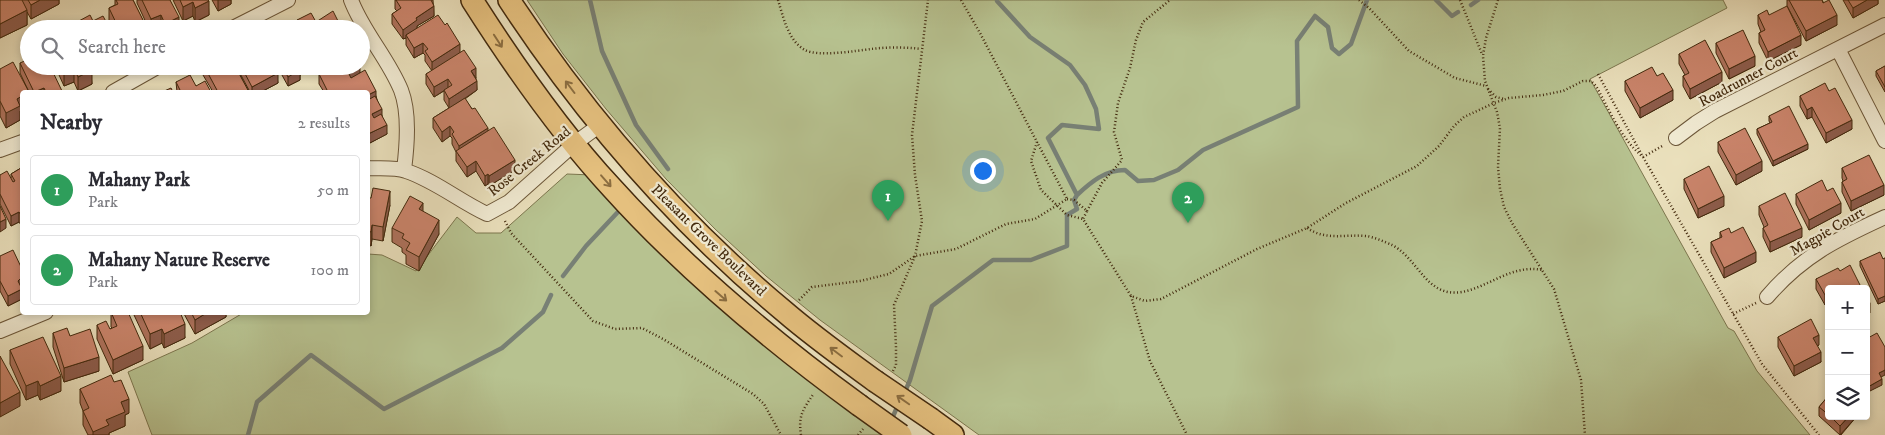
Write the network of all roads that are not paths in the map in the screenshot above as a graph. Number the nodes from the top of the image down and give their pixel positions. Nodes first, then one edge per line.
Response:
1 (288, 0) edge
2 (351, 0) edge
3 (472, 0) edge
4 (509, 0) edge
5 (249, 20) edge
6 (360, 20) edge
7 (1885, 25) edge
8 (370, 36) edge
9 (1838, 49) junction
10 (143, 75) edge
11 (117, 90) edge
12 (600, 125) junction
13 (1676, 138) road end
14 (1885, 141) edge
15 (20, 143) edge
16 (574, 144) junction
17 (0, 150) edge
18 (370, 168) edge
19 (404, 170) junction
20 (1885, 217) edge
21 (1767, 297) road end
22 (39, 315) edge
23 (0, 331) edge
24 (901, 435) edge
25 (953, 435) edge

1 - 5 street
2 - 6 street
3 -> 16 main road, Pleasant Grove Boulevard
12 -> 4 main road, Pleasant Grove Boulevard
7 - 9 street, Roadrunner Court
8 - 19 street
9 - 13 street, Roadrunner Court
9 - 14 street
10 - 11 street
12 - 16 street, Rose Creek Road
25 -> 12 main road, Pleasant Grove Boulevard, bridge
15 - 17 street
16 - 19 street, Rose Creek Road
16 -> 24 main road, Pleasant Grove Boulevard, bridge
18 - 19 street, Rose Creek Road
20 - 21 street, Magpie Court
22 - 23 street

